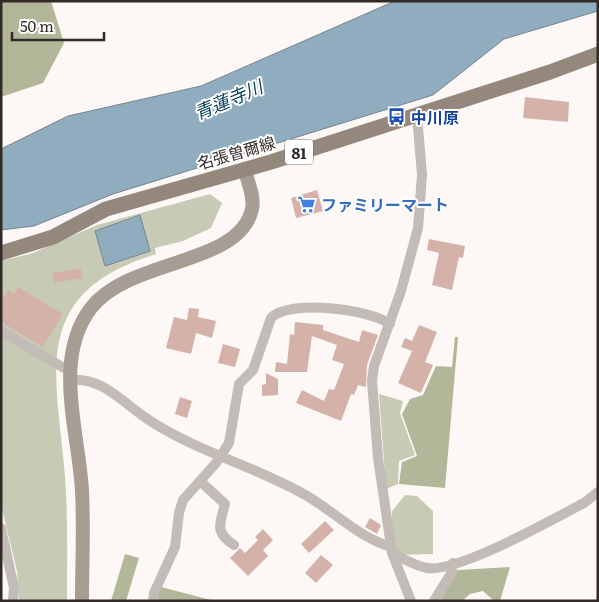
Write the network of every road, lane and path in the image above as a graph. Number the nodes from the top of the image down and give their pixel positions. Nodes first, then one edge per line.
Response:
1 (598, 54) edge
2 (417, 115) junction
3 (245, 169) junction
4 (1, 253) edge
5 (390, 324) junction
6 (1, 331) edge
7 (69, 375) junction
8 (221, 457) junction
9 (200, 481) junction
10 (598, 492) edge
11 (1, 528) edge
12 (234, 545) dead end
13 (391, 550) junction
14 (453, 563) junction
15 (13, 601) edge
16 (82, 601) edge
17 (153, 601) edge
18 (410, 601) edge
19 (434, 601) edge

1 - 2 main road, 名張曽爾線 / 81
2 - 3 main road, 名張曽爾線 / 81
2 - 5 street
3 - 4 main road, 名張曽爾線 / 81
3 - 7 street
5 - 8 street
5 - 13 street
6 - 7 street
7 - 8 street
7 - 16 street
8 - 9 street
8 - 13 street
9 - 12 street
9 - 17 street
10 - 14 street
11 - 15 street
13 - 14 street
13 - 18 street
14 - 19 street

